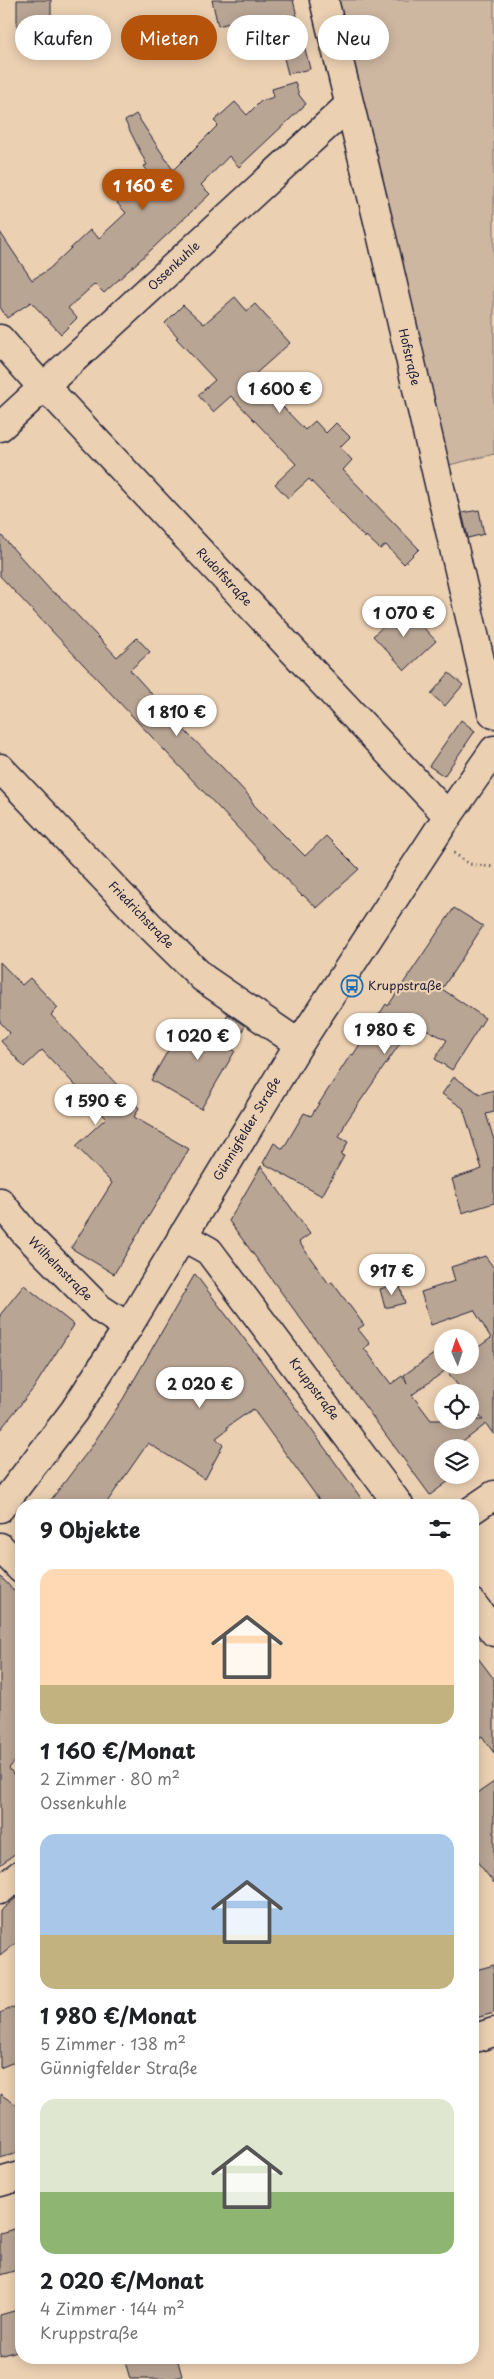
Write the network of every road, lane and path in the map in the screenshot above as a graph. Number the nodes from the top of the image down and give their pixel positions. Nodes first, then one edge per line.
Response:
1 (324, 0) edge
2 (348, 105) junction
3 (0, 339) edge
4 (42, 387) junction
5 (0, 427) edge
6 (494, 714) edge
7 (494, 750) edge
8 (0, 768) edge
9 (448, 816) junction
10 (433, 838) junction
11 (494, 868) edge
12 (299, 1044) junction
13 (0, 1202) edge
14 (182, 1236) junction
15 (128, 1327) junction
16 (494, 1495) edge
17 (395, 1499) edge
18 (479, 1505) edge
19 (0, 1508) edge
20 (0, 1546) edge
21 (15, 1562) edge
22 (479, 1612) edge
23 (494, 1632) edge
24 (15, 1879) edge
25 (0, 1890) edge
26 (494, 2032) edge
27 (479, 2037) edge
28 (15, 2178) edge
29 (0, 2182) edge

1 - 2 street, Hofstraße
2 - 4 street, Ossenkuhle
2 - 6 street, Hofstraße
3 - 4 street, Rudolfstraße
4 - 5 street, Ossenkuhle
4 - 9 street, Rudolfstraße
7 - 9 street, Günnigfelder Straße
8 - 12 street, Friedrichstraße
9 - 10 street, Günnigfelder Straße
10 - 11 path
10 - 12 street, Günnigfelder Straße
12 - 14 street, Günnigfelder Straße
13 - 15 street, Wilhelmstraße
14 - 15 street, Günnigfelder Straße
14 - 17 street, Kruppstraße
15 - 19 street, Günnigfelder Straße
16 - 18 street
20 - 21 street
22 - 23 street
24 - 25 street
26 - 27 street
28 - 29 street

